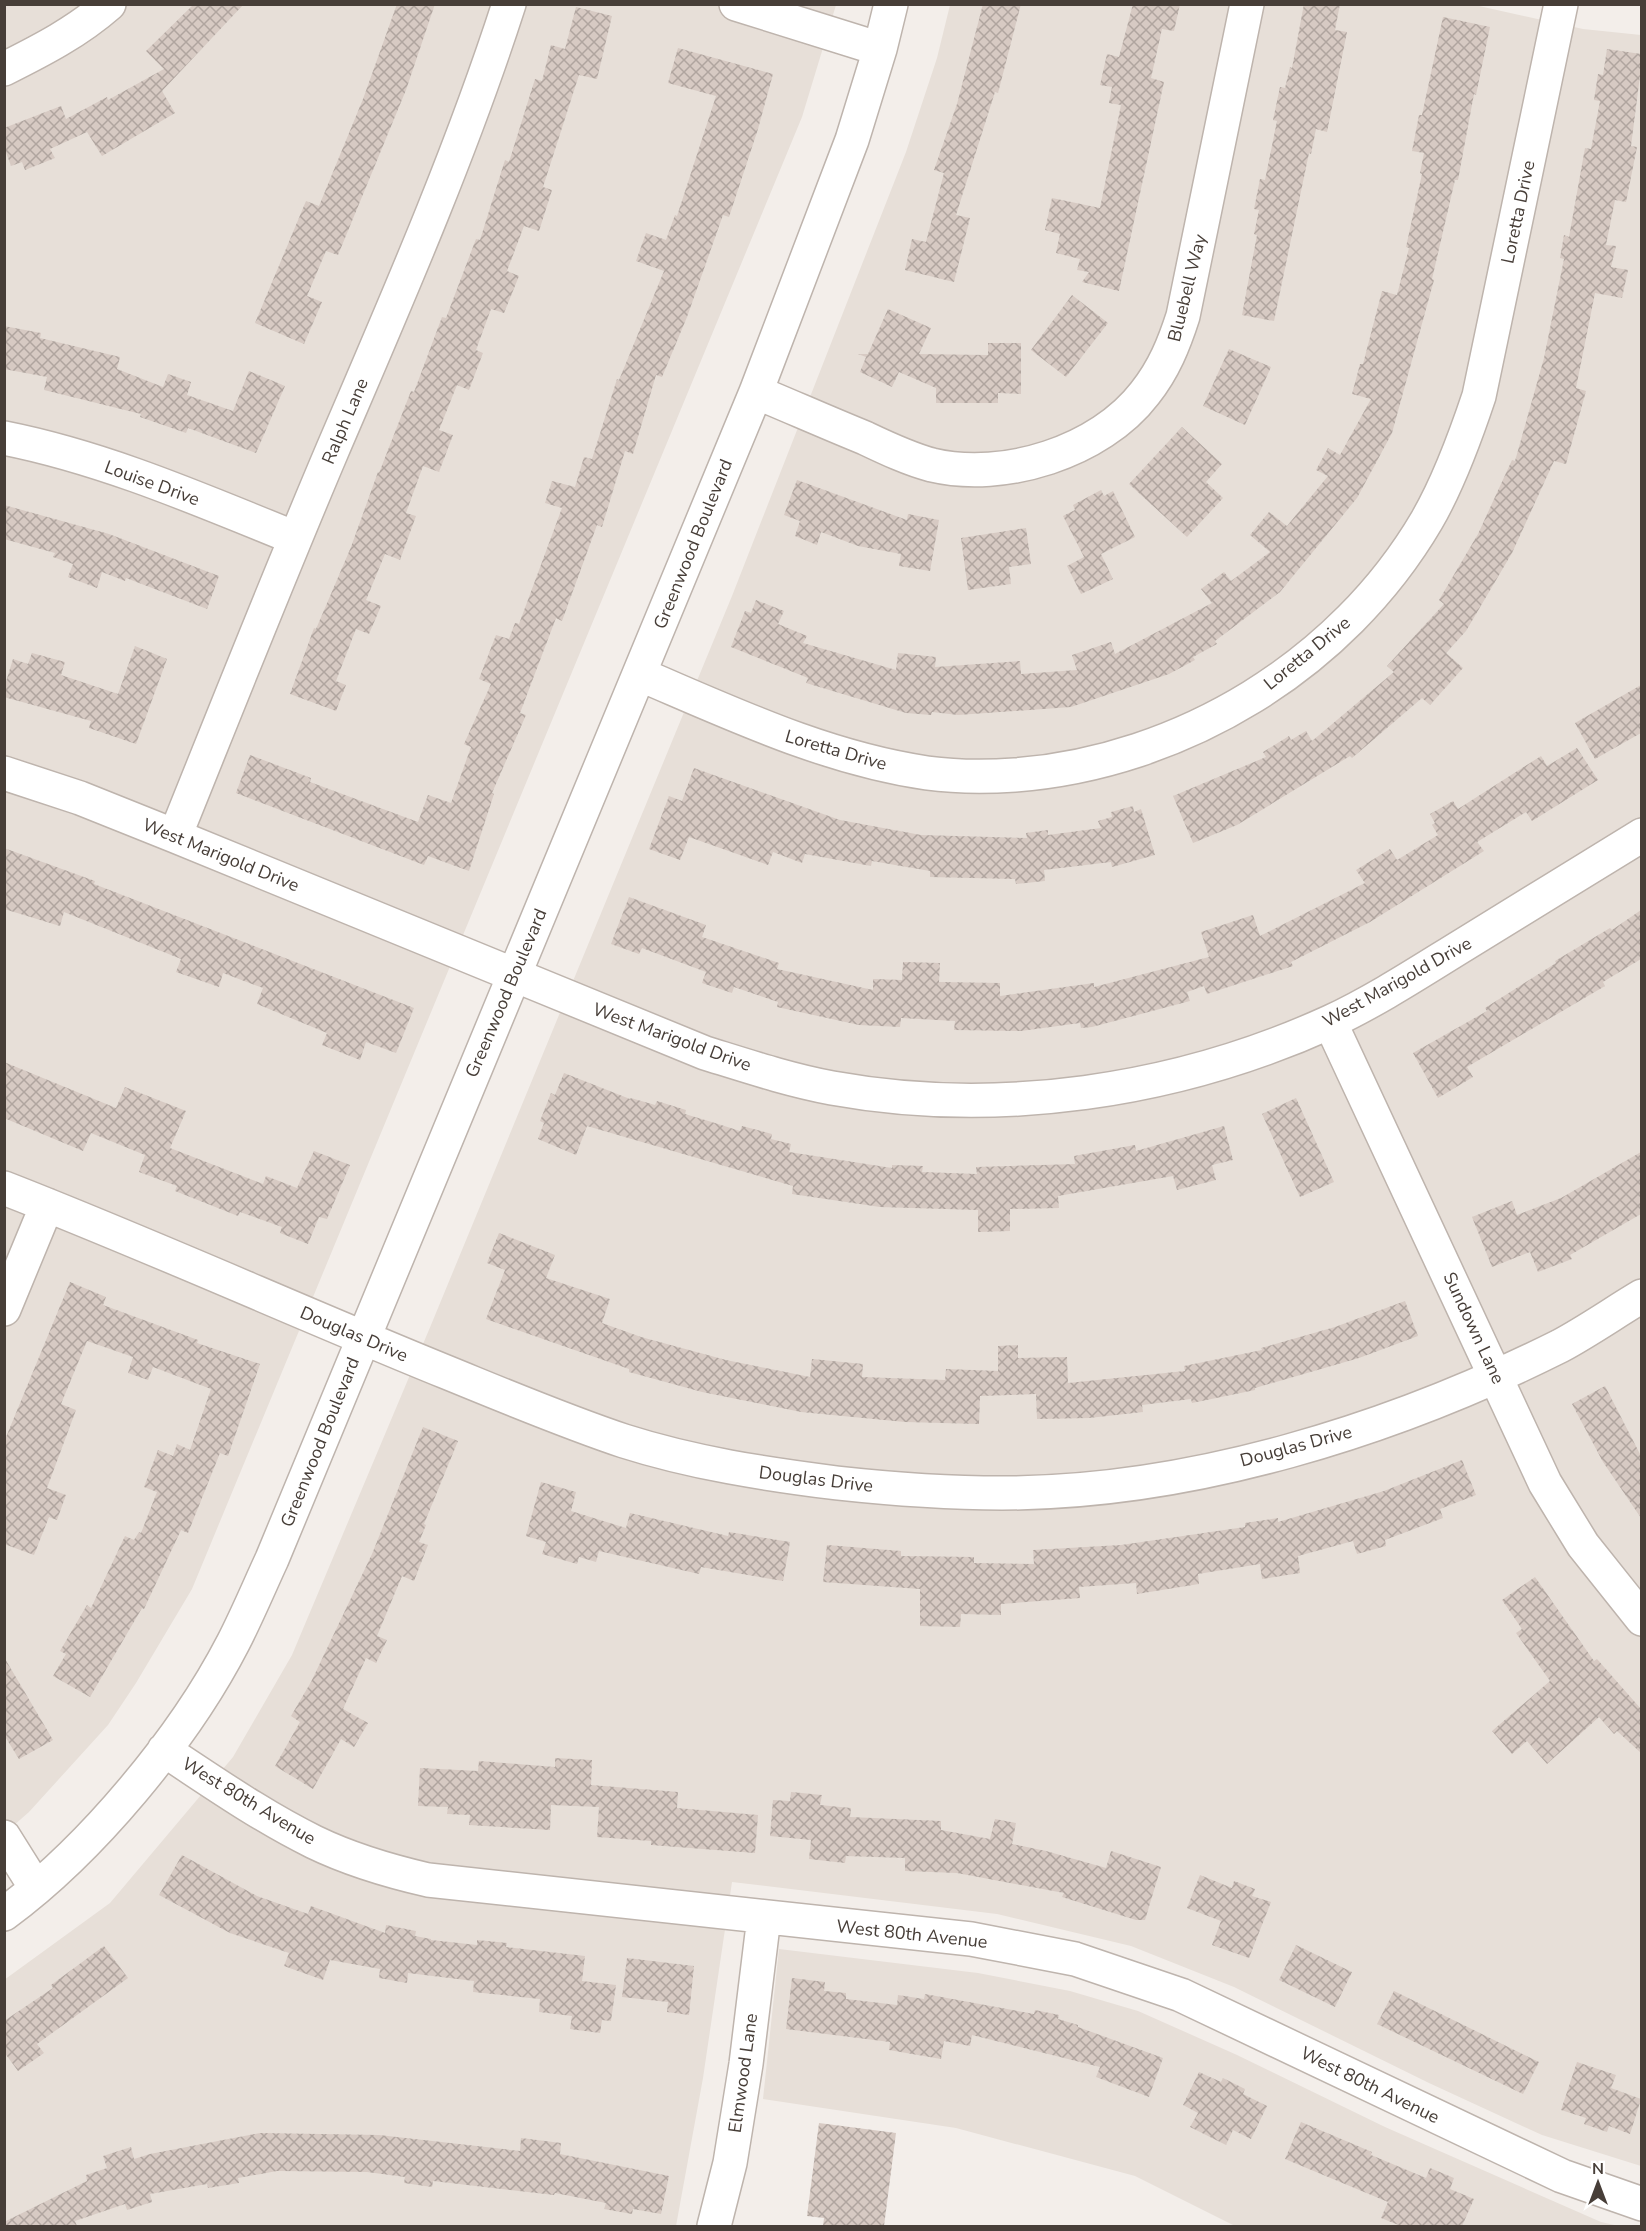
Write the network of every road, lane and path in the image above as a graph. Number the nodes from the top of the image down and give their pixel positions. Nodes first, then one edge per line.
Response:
1 (109, 4) edge
2 (509, 4) edge
3 (736, 4) edge
4 (891, 4) edge
5 (1247, 4) edge
6 (1561, 4) edge
7 (880, 49) junction
8 (4, 69) edge
9 (756, 392) junction
10 (4, 438) edge
11 (295, 538) junction
12 (639, 674) junction
13 (4, 773) edge
14 (1641, 835) edge
15 (175, 836) junction
16 (513, 975) junction
17 (1330, 1022) junction
18 (4, 1188) edge
19 (48, 1205) junction
20 (1641, 1296) edge
21 (4, 1309) edge
22 (363, 1339) junction
23 (1496, 1375) junction
24 (1641, 1618) edge
25 (164, 1750) junction
26 (4, 1838) edge
27 (36, 1888) junction
28 (4, 1914) edge
29 (764, 1917) junction
30 (1641, 2204) edge
31 (714, 2226) edge

1 - 8 street
2 - 11 street, Ralph Lane
3 - 7 street
4 - 7 street, Greenwood Boulevard
5 - 9 street, Bluebell Way
6 - 12 street, Loretta Drive
7 - 9 street, Greenwood Boulevard
9 - 12 street, Greenwood Boulevard
10 - 11 street, Louise Drive
11 - 15 street, Ralph Lane
12 - 16 street, Greenwood Boulevard
13 - 15 street, West Marigold Drive
14 - 17 street, West Marigold Drive
15 - 16 street, West Marigold Drive
16 - 17 street, West Marigold Drive
16 - 22 street, Greenwood Boulevard
17 - 23 street, Sundown Lane
18 - 19 street, Douglas Drive
19 - 21 street
19 - 22 street, Douglas Drive
20 - 23 street, Douglas Drive
22 - 23 street, Douglas Drive
22 - 25 street, Greenwood Boulevard
23 - 24 street, Sundown Lane
25 - 27 street, Greenwood Boulevard
25 - 29 street, West 80th Avenue
26 - 27 street
27 - 28 street, Greenwood Boulevard
29 - 30 street, West 80th Avenue
29 - 31 street, Elmwood Lane

